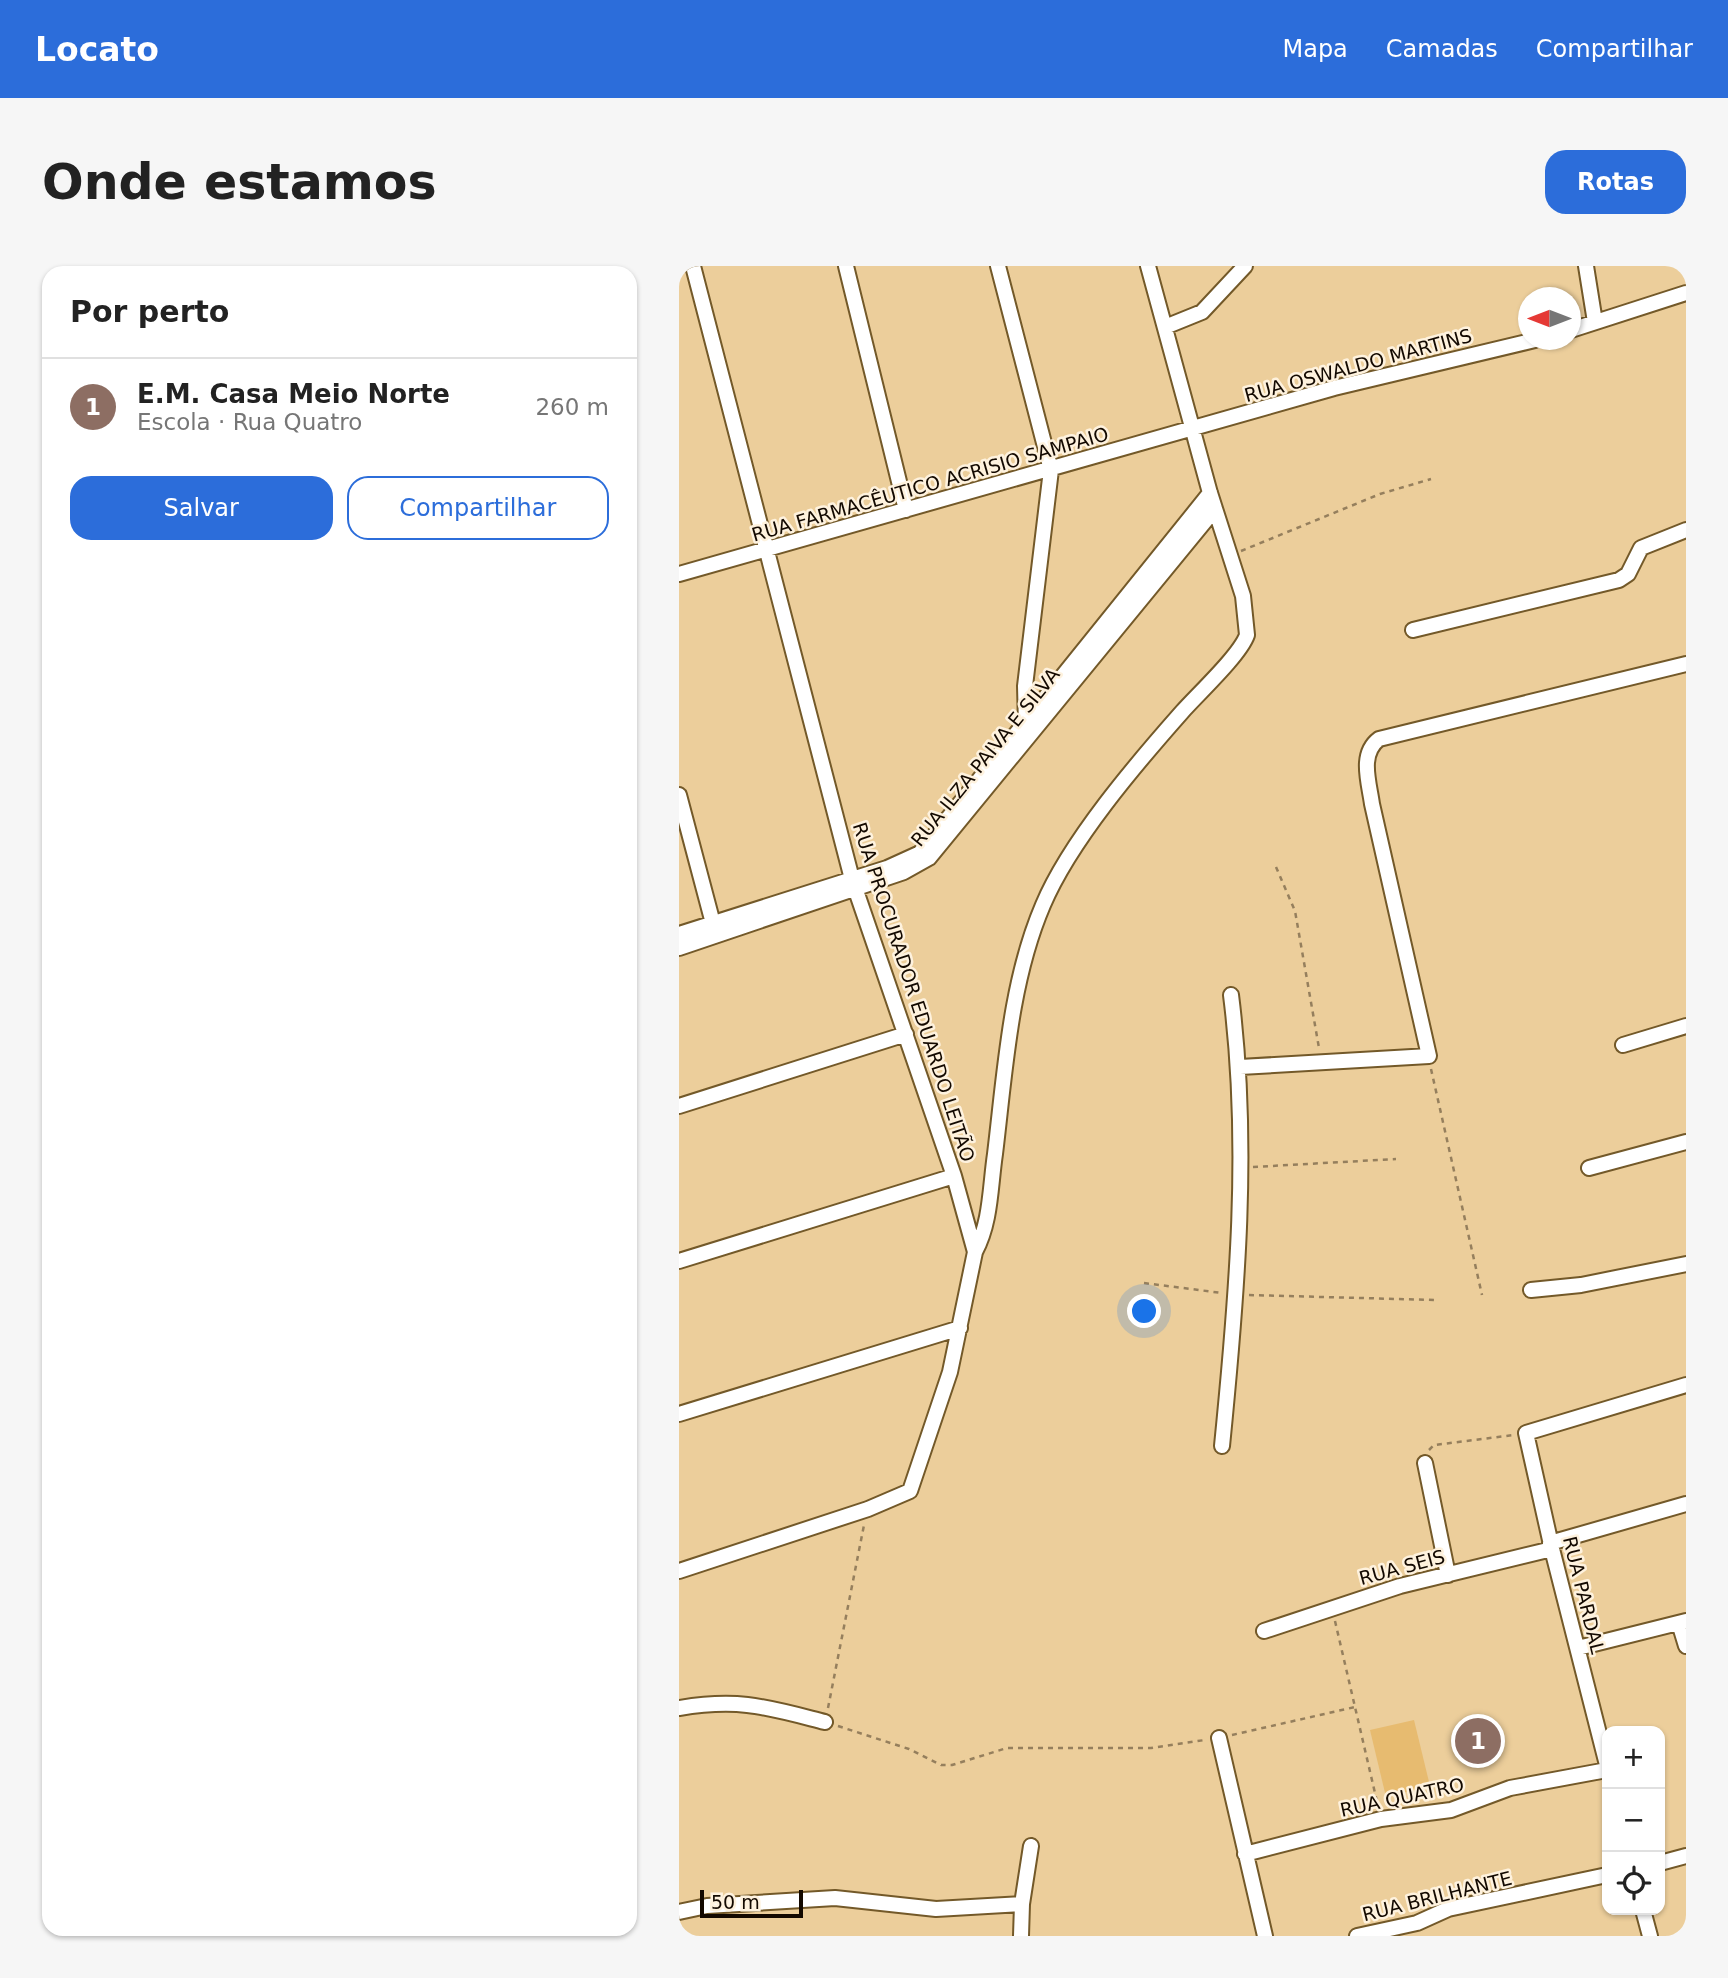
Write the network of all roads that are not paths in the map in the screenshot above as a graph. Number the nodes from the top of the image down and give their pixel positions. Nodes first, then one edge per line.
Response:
1 (693, 266) edge
2 (846, 266) edge
3 (998, 266) edge
4 (1148, 266) edge
5 (1245, 266) edge
6 (1586, 266) edge
7 (1686, 293) edge
8 (1595, 322) junction
9 (1581, 326) edge
10 (1165, 327) junction
11 (1518, 344) edge
12 (1192, 430) junction
13 (1051, 470) junction
14 (1210, 494) junction
15 (1215, 509) junction
16 (906, 510) junction
17 (1686, 530) edge
18 (767, 549) junction
19 (679, 574) edge
20 (1413, 630) dead end
21 (1686, 664) edge
22 (1026, 721) junction
23 (1026, 738) junction
24 (679, 795) edge
25 (854, 884) junction
26 (714, 930) junction
27 (679, 934) edge
28 (679, 948) edge
29 (1231, 995) dead end
30 (1686, 1026) edge
31 (906, 1034) junction
32 (1623, 1045) dead end
33 (1240, 1067) junction
34 (679, 1106) edge
35 (1686, 1142) edge
36 (1589, 1168) dead end
37 (954, 1176) junction
38 (975, 1252) junction
39 (679, 1261) edge
40 (1686, 1264) edge
41 (1531, 1290) dead end
42 (960, 1328) junction
43 (1686, 1385) edge
44 (679, 1415) edge
45 (1222, 1447) dead end
46 (1425, 1463) road end
47 (1686, 1504) edge
48 (1551, 1546) junction
49 (679, 1571) edge
50 (1448, 1576) junction
51 (1682, 1622) edge
52 (1264, 1631) dead end
53 (1686, 1646) edge
54 (1578, 1648) junction
55 (679, 1708) edge
56 (825, 1722) road end
57 (1219, 1738) road end
58 (1602, 1747) edge
59 (1602, 1769) edge
60 (1031, 1846) dead end
61 (1245, 1854) junction
62 (1686, 1856) edge
63 (1665, 1862) edge
64 (1602, 1876) edge
65 (1022, 1904) junction
66 (679, 1912) edge
67 (1644, 1915) edge
68 (1021, 1936) edge
69 (1265, 1936) edge
70 (1357, 1936) edge
71 (1650, 1936) edge

1 - 18 street, RUA PROCURADOR EDUARDO LEITÃO
2 - 16 street
3 - 13 street
4 - 10 street
5 - 10 street
6 - 8 street
7 - 8 street
8 - 9 street
10 - 12 street
11 - 12 street, RUA OSWALDO MARTINS
12 - 13 street, RUA FARMACÊUTICO ACRISIO SAMPAIO
12 - 14 street
13 - 16 street, RUA FARMACÊUTICO ACRISIO SAMPAIO
13 - 22 street
14 - 15 street
14 - 22 street, RUA ILZA PAIVA E SILVA
15 - 23 street, RUA ILZA PAIVA E SILVA
15 - 38 street
16 - 18 street, RUA FARMACÊUTICO ACRISIO SAMPAIO
17 - 20 street
18 - 19 street, RUA FARMACÊUTICO ACRISIO SAMPAIO
18 - 25 street, RUA PROCURADOR EDUARDO LEITÃO
21 - 33 street
22 - 23 street
22 - 25 street, RUA ILZA PAIVA E SILVA
23 - 25 street, RUA ILZA PAIVA E SILVA
24 - 26 street
25 - 26 street, RUA ILZA PAIVA E SILVA
25 - 31 street, RUA PROCURADOR EDUARDO LEITÃO
26 - 27 street, RUA ILZA PAIVA E SILVA
26 - 28 street, RUA ILZA PAIVA E SILVA
29 - 33 street
30 - 32 street
31 - 34 street
31 - 37 street, RUA PROCURADOR EDUARDO LEITÃO
33 - 45 street
35 - 36 street
37 - 38 street, RUA PROCURADOR EDUARDO LEITÃO
37 - 39 street
38 - 42 street, RUA PROCURADOR EDUARDO LEITÃO
40 - 41 street
42 - 44 street
42 - 49 street, RUA PROCURADOR EDUARDO LEITÃO
43 - 48 street, RUA PARDAL
46 - 50 street
47 - 48 street, RUA SEIS
48 - 50 street, RUA SEIS
48 - 54 street, RUA PARDAL
50 - 52 street, RUA SEIS
51 - 53 street
51 - 54 street
54 - 58 street, RUA PARDAL
55 - 56 street
57 - 61 street
59 - 61 street, RUA QUATRO
60 - 65 street
61 - 69 street
62 - 63 street
64 - 70 street, RUA BRILHANTE
65 - 66 street
65 - 68 street
67 - 71 street

